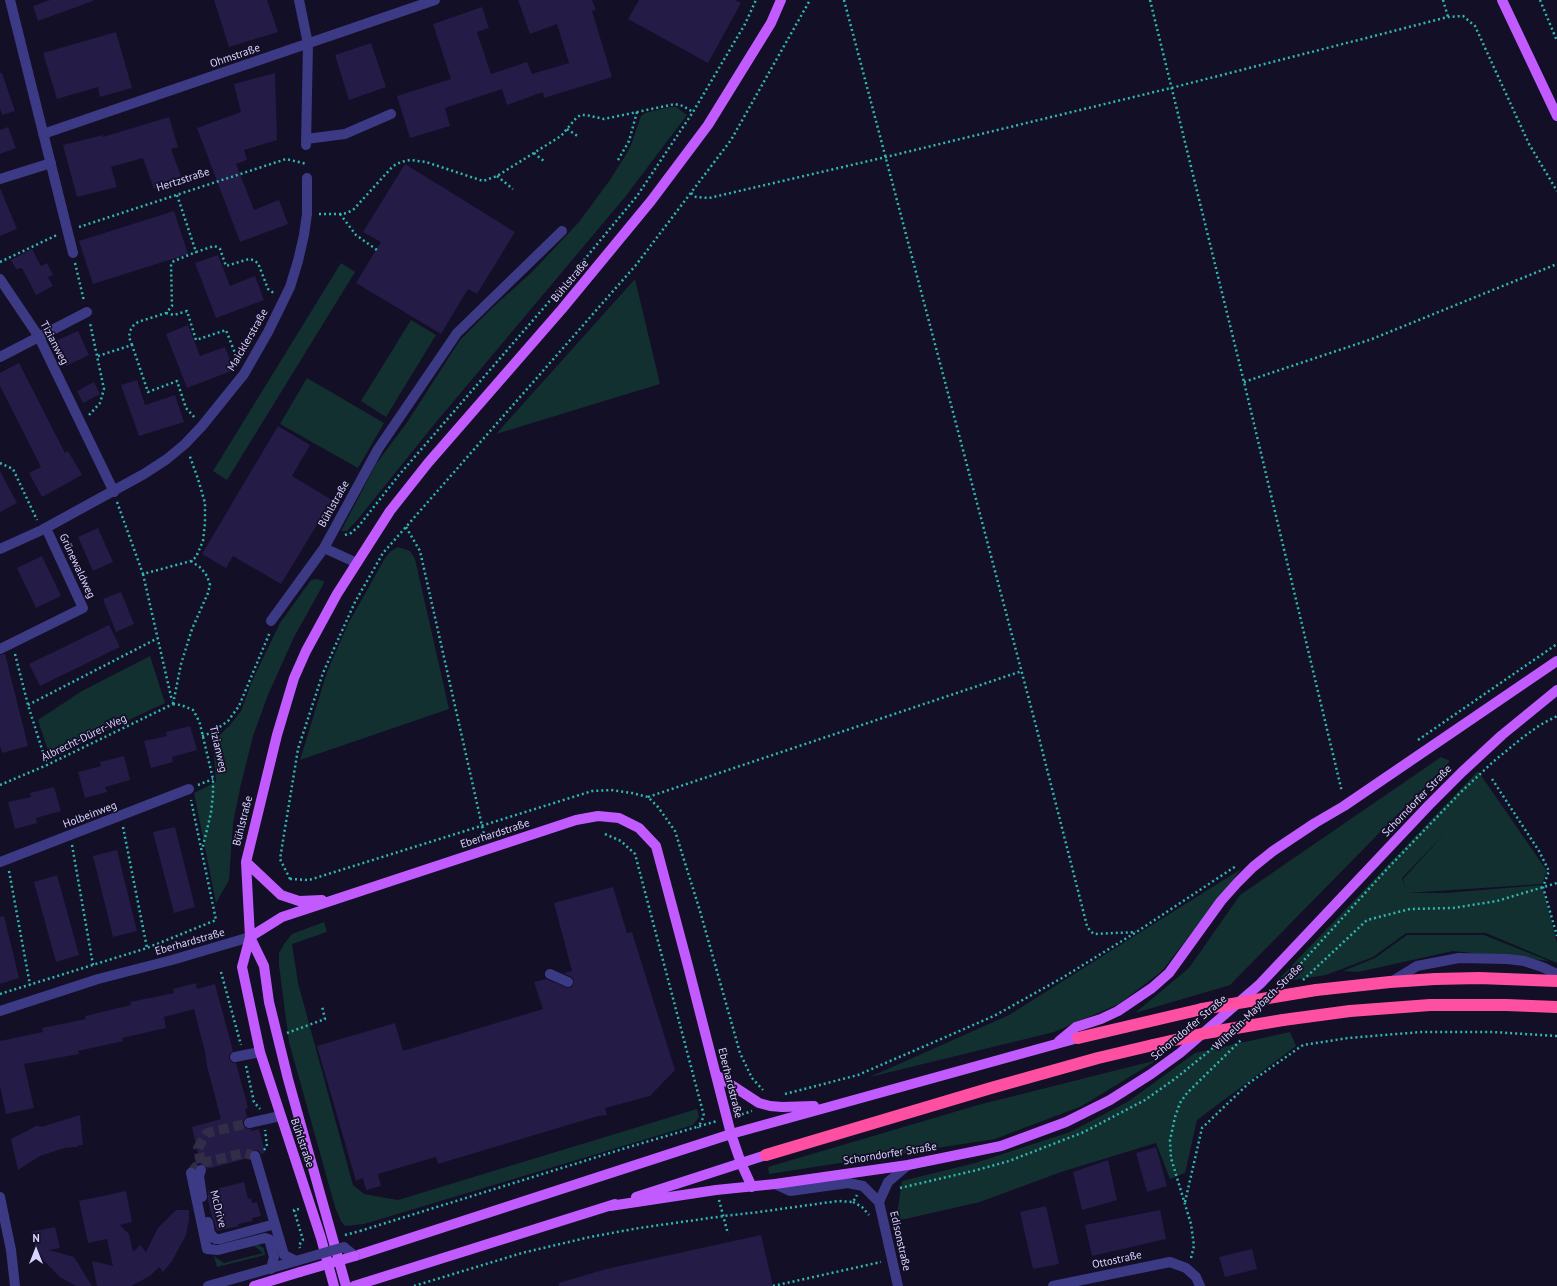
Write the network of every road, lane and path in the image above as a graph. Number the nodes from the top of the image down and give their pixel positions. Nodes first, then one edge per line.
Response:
1 (10, 0) edge
2 (299, 0) edge
3 (435, 0) edge
4 (756, 0) edge
5 (781, 0) edge
6 (810, 0) edge
7 (844, 0) edge
8 (1150, 0) edge
9 (1442, 0) edge
10 (1502, 0) edge
11 (1540, 0) edge
12 (1448, 17) junction
13 (1557, 42) edge
14 (308, 44) junction
15 (1171, 88) junction
16 (637, 112) junction
17 (693, 112) junction
18 (391, 114) dead end
19 (1557, 116) edge
20 (567, 129) junction
21 (43, 134) junction
22 (579, 136) dead end
23 (306, 142) junction
24 (534, 154) junction
25 (886, 157) junction
26 (618, 160) dead end
27 (545, 162) dead end
28 (51, 163) junction
29 (307, 164) junction
30 (497, 176) junction
31 (0, 178) edge
32 (307, 178) joint
33 (513, 189) dead end
34 (1557, 191) edge
35 (691, 193) junction
36 (176, 195) junction
37 (306, 214) junction
38 (340, 214) junction
39 (68, 230) junction
40 (562, 231) dead end
41 (377, 250) dead end
42 (196, 252) junction
43 (73, 253) joint
44 (0, 262) edge
45 (1557, 264) edge
46 (0, 278) edge
47 (285, 298) junction
48 (87, 312) junction
49 (166, 313) junction
50 (39, 338) junction
51 (132, 345) junction
52 (98, 356) junction
53 (0, 357) edge
54 (244, 374) junction
55 (1244, 382) junction
56 (81, 423) junction
57 (202, 426) junction
58 (186, 444) junction
59 (0, 463) edge
60 (114, 492) junction
61 (406, 526) junction
62 (44, 529) junction
63 (0, 549) edge
64 (327, 550) junction
65 (191, 561) junction
66 (357, 563) junction
67 (143, 574) junction
68 (271, 626) joint
69 (158, 638) junction
70 (13, 644) junction
71 (0, 649) edge
72 (1557, 661) edge
73 (1022, 671) junction
74 (1557, 690) edge
75 (173, 704) junction
76 (28, 705) junction
77 (1557, 716) edge
78 (202, 736) junction
79 (47, 765) junction
80 (1492, 779) dead end
81 (0, 785) edge
82 (189, 789) joint
83 (1342, 792) dead end
84 (648, 797) junction
85 (121, 816) junction
86 (481, 826) junction
87 (605, 834) dead end
88 (70, 835) junction
89 (488, 849) junction
90 (202, 852) junction
91 (3, 861) edge
92 (246, 862) junction
93 (1557, 883) edge
94 (1543, 888) junction
95 (332, 900) junction
96 (250, 936) junction
97 (1557, 936) edge
98 (147, 948) junction
99 (93, 965) junction
100 (550, 974) dead end
101 (1557, 974) edge
102 (1303, 980) dead end
103 (1557, 981) edge
104 (568, 982) dead end
105 (1390, 982) junction
106 (1283, 983) dead end
107 (30, 985) junction
108 (0, 994) edge
109 (322, 1006) dead end
110 (1557, 1007) edge
111 (0, 1011) edge
112 (285, 1034) dead end
113 (1557, 1036) edge
114 (1078, 1038) joint
115 (1242, 1039) dead end
116 (1055, 1044) junction
117 (260, 1052) junction
118 (235, 1058) dead end
119 (716, 1075) junction
120 (765, 1092) dead end
121 (779, 1094) dead end
122 (830, 1106) junction
123 (280, 1116) junction
124 (249, 1123) tunnel mouth
125 (265, 1128) dead end
126 (730, 1134) junction
127 (264, 1150) dead end
128 (766, 1155) joint
129 (255, 1156) dead end
130 (741, 1163) junction
131 (908, 1165) junction
132 (775, 1184) junction
133 (752, 1186) junction
134 (863, 1186) junction
135 (0, 1197) edge
136 (879, 1202) junction
137 (1184, 1204) junction
138 (610, 1206) junction
139 (299, 1209) dead end
140 (724, 1216) junction
141 (275, 1224) junction
142 (360, 1230) dead end
143 (728, 1234) dead end
144 (300, 1249) dead end
145 (355, 1256) junction
146 (296, 1261) junction
147 (876, 1263) dead end
148 (1186, 1268) junction
149 (271, 1269) junction
150 (15, 1286) edge
151 (208, 1286) edge
152 (254, 1286) edge
153 (334, 1286) edge
154 (346, 1286) edge
155 (354, 1286) edge
156 (414, 1286) edge
157 (773, 1286) edge
158 (898, 1286) edge
159 (1053, 1286) edge
160 (1200, 1286) edge

1 - 21 street
2 - 14 street
3 - 14 street, Ohmstraße
4 - 17 path
5 - 66 main road, Bühlstraße
6 - 35 path
7 - 25 path
8 - 15 path
9 - 12 path
10 - 19 main road
11 - 13 path
12 - 15 path
12 - 34 path
14 - 21 street, Ohmstraße
14 - 23 street
15 - 25 path
15 - 55 path
16 - 17 path
16 - 20 path
16 - 26 path
17 - 64 path
18 - 23 street
20 - 22 path
20 - 24 path
21 - 28 street
23 - 29 path
24 - 27 path
24 - 30 path
25 - 35 path
25 - 73 path
28 - 31 street
28 - 39 street
29 - 32 path
29 - 36 path, Hertzstraße
30 - 33 path
30 - 38 path
32 - 37 street, Maicklerstraße
35 - 61 path
36 - 39 path, Hertzstraße
36 - 42 path
37 - 38 path
37 - 47 street, Maicklerstraße
38 - 41 path
39 - 43 street
39 - 44 path, Hertzstraße
40 - 64 street, Bühlstraße
42 - 47 path
42 - 49 path
43 - 48 path
45 - 55 path
46 - 50 street, Tizianweg
47 - 54 street, Maicklerstraße
48 - 50 street
48 - 52 path
49 - 51 path
49 - 54 path
50 - 53 street
50 - 56 street, Tizianweg
51 - 52 path
51 - 57 path
52 - 56 path
54 - 57 street, Maicklerstraße
55 - 83 path
56 - 60 street, Tizianweg
57 - 58 street, Maicklerstraße
58 - 60 street, Maicklerstraße
58 - 65 path
59 - 62 path
60 - 62 street, Maicklerstraße
60 - 67 path
61 - 86 path
61 - 86 path
62 - 63 street, Maicklerstraße
62 - 70 street, Grünewaldweg
64 - 66 street
64 - 68 street, Bühlstraße
65 - 67 path
65 - 75 path
66 - 92 main road, Bühlstraße
67 - 69 path
68 - 78 path
69 - 75 path
69 - 76 path
70 - 71 street, Grünewaldweg
70 - 76 path
72 - 116 main road
73 - 84 path
73 - 121 path
74 - 131 main road, Schorndorfer Straße
75 - 78 path, Tizianweg
75 - 79 path, Albrecht-Dürer-Weg
76 - 79 path
77 - 106 path
78 - 90 path, Tizianweg
79 - 81 path, Albrecht-Dürer-Weg
80 - 94 path
82 - 85 street, Holbeinweg
82 - 90 path, Tizianweg
84 - 86 path
84 - 120 path
85 - 88 street, Holbeinweg
85 - 98 path, Eberhardstraße
86 - 89 path
87 - 142 path
88 - 91 street, Holbeinweg
88 - 99 path
89 - 95 main road, Eberhardstraße
89 - 119 main road, Eberhardstraße
90 - 98 path, Tizianweg
91 - 107 path
92 - 95 main road
92 - 96 main road, Bühlstraße
93 - 94 path, Wilhelm-Maybach-Straße
94 - 97 path
94 - 102 path, Wilhelm-Maybach-Straße
95 - 96 main road, Eberhardstraße
96 - 111 street, Eberhardstraße
96 - 117 main road, Bühlstraße
96 - 154 main road, Bühlstraße
98 - 99 path
99 - 107 path
100 - 104 street
101 - 105 street
103 - 105 highway
105 - 114 highway, bridge
107 - 108 path
109 - 112 path
110 - 128 highway, bridge
113 - 137 path
114 - 116 main road
115 - 137 path, Wilhelm-Maybach-Straße
116 - 122 main road
117 - 118 street
117 - 123 main road, Bühlstraße
119 - 122 main road
119 - 126 main road, Eberhardstraße
122 - 126 main road
123 - 124 street
123 - 153 main road, Bühlstraße
125 - 127 path
126 - 130 main road, Eberhardstraße
126 - 145 main road
128 - 130 main road
129 - 141 street
130 - 133 main road, Eberhardstraße
130 - 138 main road
131 - 132 main road, Schorndorfer Straße
131 - 136 street, Edisonstraße
132 - 133 main road, Schorndorfer Straße
132 - 134 street
133 - 138 main road, Schorndorfer Straße
134 - 136 street, Edisonstraße
134 - 140 path
135 - 150 street
136 - 158 street, Edisonstraße
137 - 148 path, Wilhelm-Maybach-Straße
138 - 155 main road
139 - 144 path
140 - 143 path
140 - 156 path
141 - 146 street
141 - 149 street, McDrive
145 - 146 street, bridge
145 - 152 main road, bridge
146 - 149 street
147 - 157 path
148 - 159 street, Ottostraße
148 - 160 street
149 - 151 street

